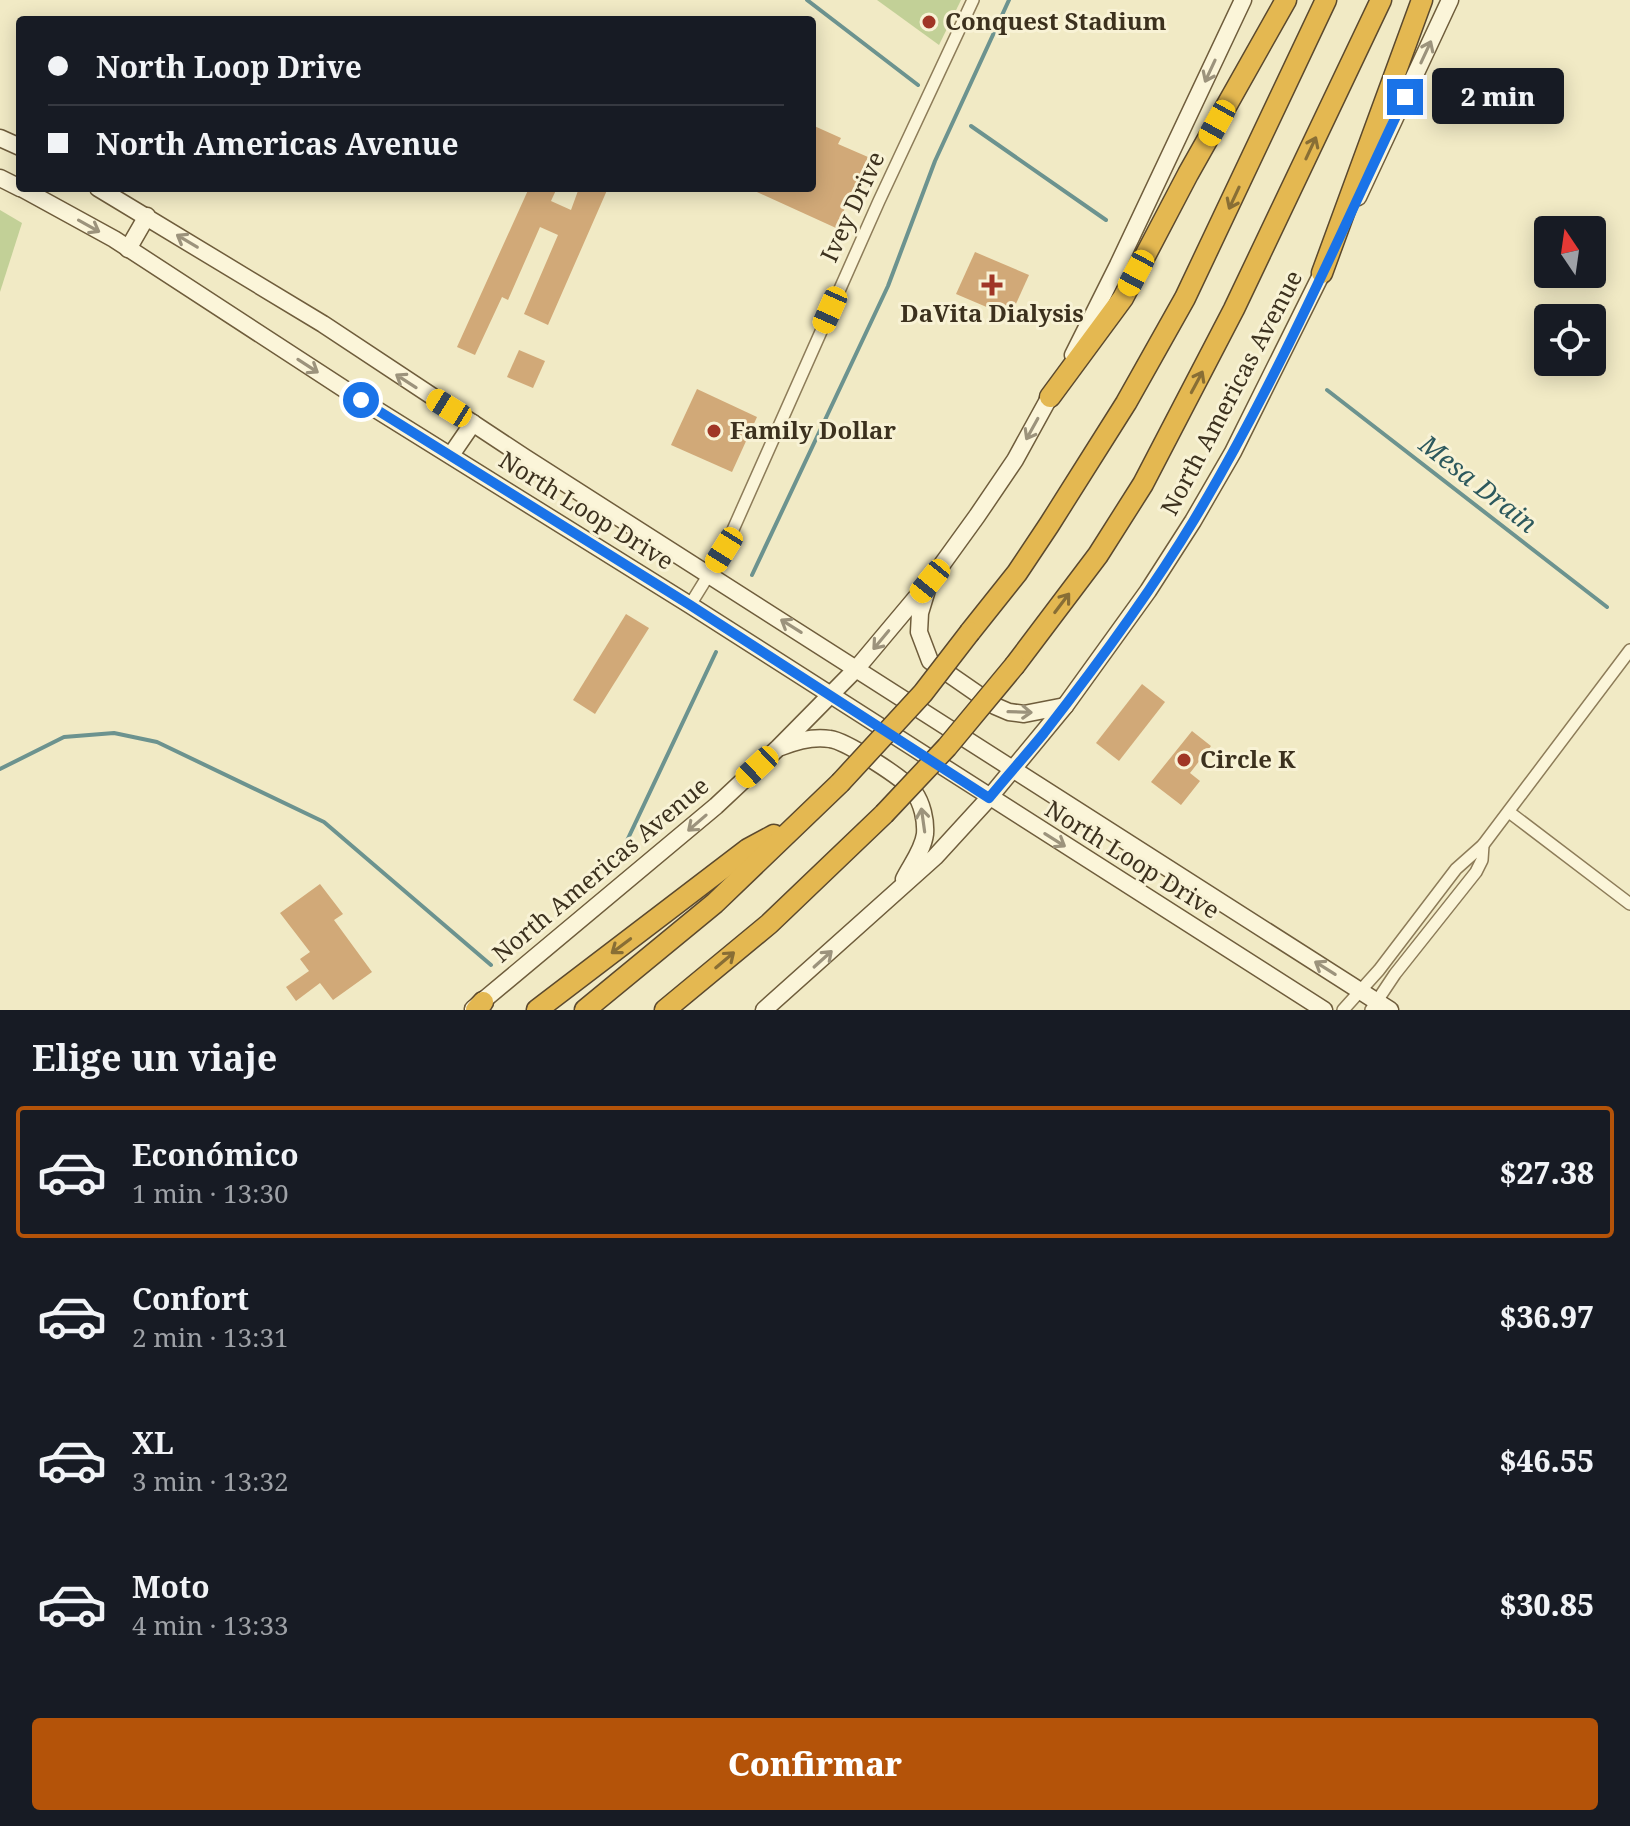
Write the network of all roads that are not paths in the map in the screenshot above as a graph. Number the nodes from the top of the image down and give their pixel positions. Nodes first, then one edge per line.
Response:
1 (973, 0) edge
2 (1243, 0) edge
3 (1286, 0) edge
4 (1326, 0) edge
5 (1381, 0) edge
6 (1422, 0) edge
7 (1450, 0) edge
8 (27, 192) edge
9 (105, 192) edge
10 (147, 216) junction
11 (128, 249) junction
12 (1322, 273) junction
13 (1050, 397) junction
14 (473, 423) junction
15 (451, 455) junction
16 (709, 574) junction
17 (930, 581) junction
18 (690, 605) junction
19 (1630, 650) edge
20 (857, 668) junction
21 (829, 694) junction
22 (1065, 706) junction
23 (778, 748) junction
24 (1012, 769) junction
25 (989, 798) junction
26 (1509, 812) junction
27 (798, 821) junction
28 (1483, 845) junction
29 (897, 891) junction
30 (1434, 898) junction
31 (1630, 904) edge
32 (1448, 908) junction
33 (1360, 990) junction
34 (477, 1007) edge
35 (1379, 1007) edge
36 (537, 1010) edge
37 (585, 1010) edge
38 (665, 1010) edge
39 (764, 1010) edge
40 (1324, 1010) edge
41 (1343, 1010) edge

1 - 16 street, Ivey Drive
2 -> 13 main road, North Americas Avenue
3 - 13 highway
4 -> 27 highway, bridge
38 -> 5 highway, bridge
6 - 12 highway
12 -> 7 main road, North Americas Avenue
8 -> 11 main road, North Loop Drive
9 - 10 main road, North Loop Drive
10 - 11 main road
14 -> 10 main road, North Loop Drive
11 -> 15 main road, North Loop Drive
12 - 22 main road, North Americas Avenue
13 -> 17 main road, North Americas Avenue
14 - 15 main road
14 - 16 main road, North Loop Drive
15 - 18 main road, North Loop Drive
16 - 18 street, Ivey Drive
20 -> 16 main road, North Loop Drive
17 -> 20 main road, North Americas Avenue
17 -> 22 main road
18 - 21 main road, North Loop Drive
19 - 26 street
20 - 21 main road, North Americas Avenue
20 - 24 main road, North Loop Drive
21 - 23 main road, North Americas Avenue
21 - 25 main road, North Loop Drive
22 - 24 main road, North Americas Avenue
29 -> 23 main road
23 -> 34 main road, North Americas Avenue
24 - 25 main road, North Americas Avenue
33 -> 24 main road, North Loop Drive
25 - 29 main road, North Americas Avenue
25 -> 40 main road, North Loop Drive
26 - 28 street
26 - 31 street
27 -> 36 highway
27 - 37 highway
28 - 30 street
28 - 32 street
39 -> 29 main road, North Americas Avenue
30 - 32 street
30 - 33 street
32 - 35 street
33 - 35 main road, North Loop Drive
33 - 41 street

